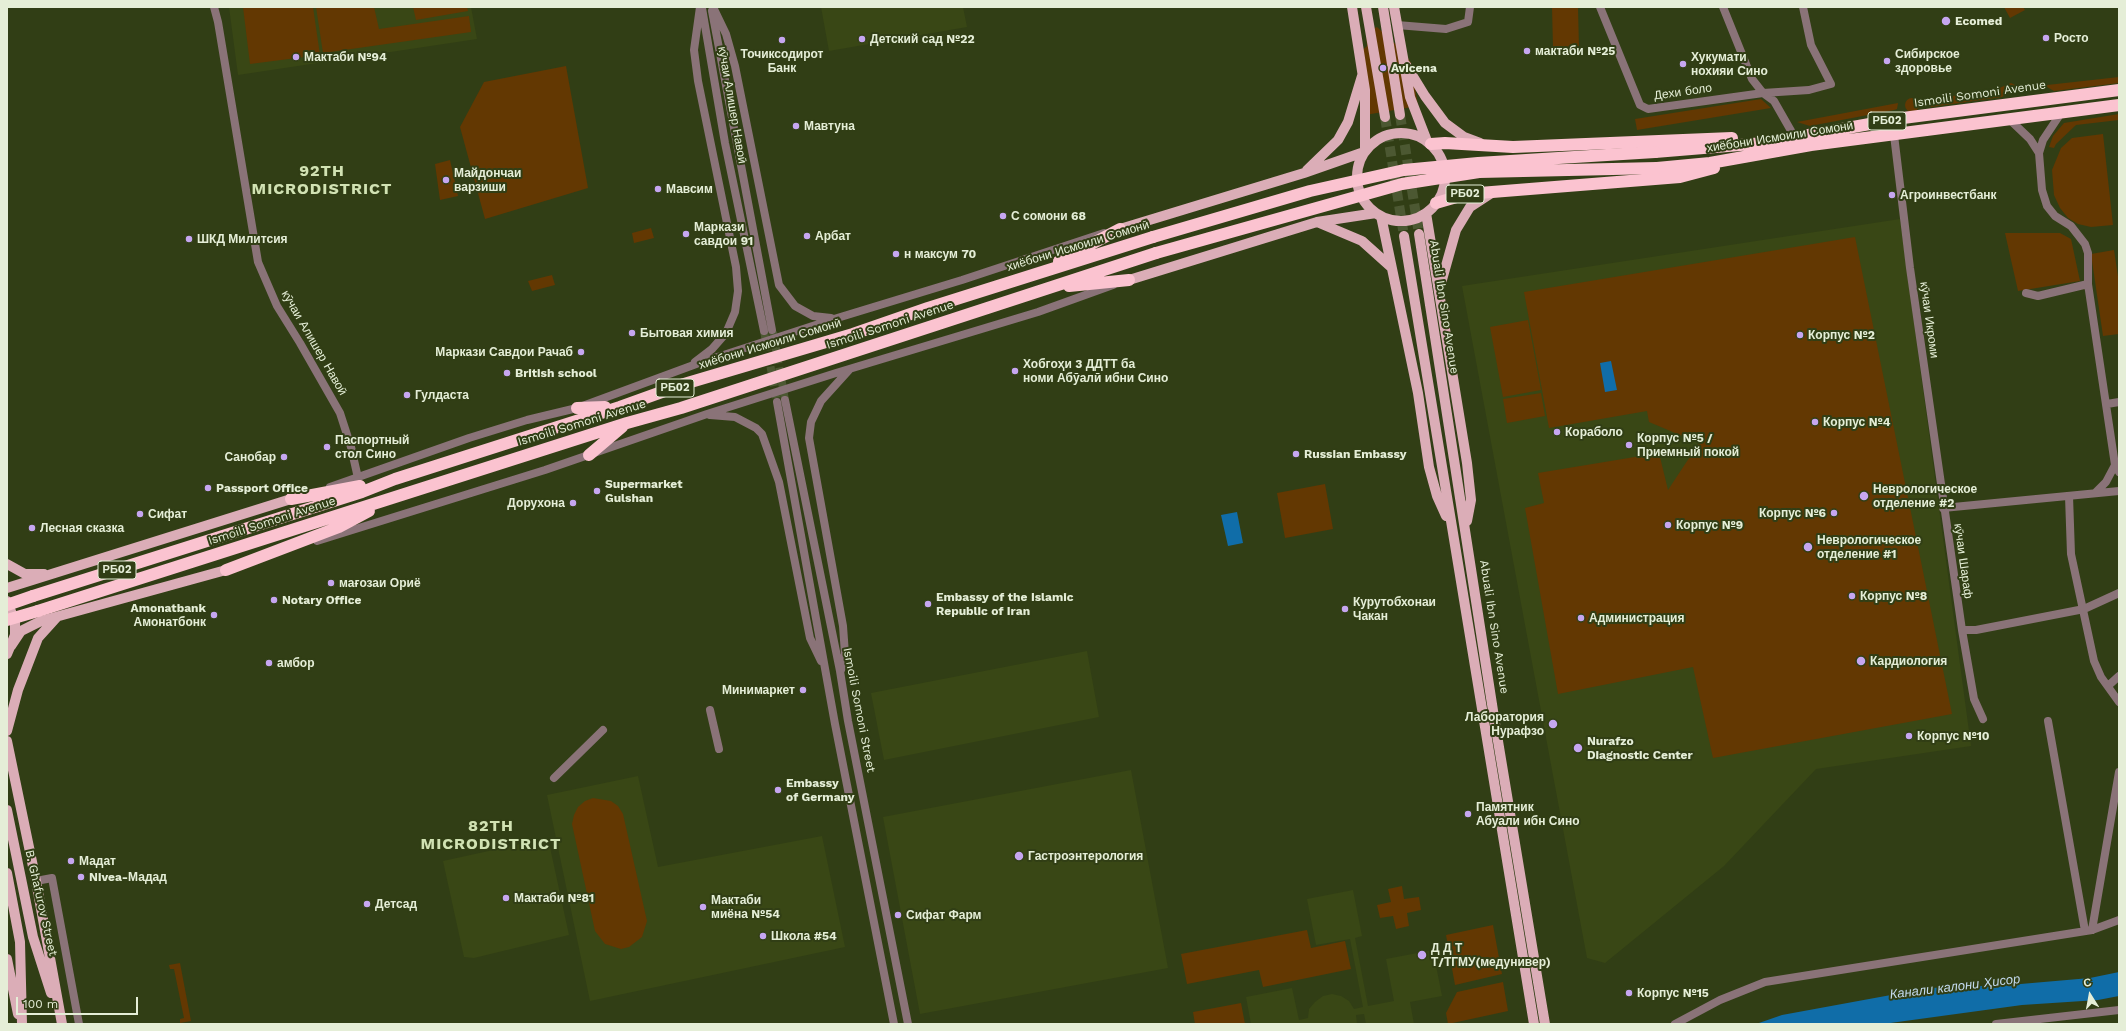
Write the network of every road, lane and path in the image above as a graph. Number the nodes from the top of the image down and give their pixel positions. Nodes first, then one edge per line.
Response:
1 (214, 7) edge
2 (701, 7) edge
3 (712, 7) edge
4 (1352, 7) edge
5 (1366, 7) edge
6 (1383, 7) edge
7 (1394, 7) edge
8 (1470, 7) edge
9 (1600, 7) edge
10 (1724, 7) edge
11 (1804, 7) edge
12 (1397, 25) junction
13 (1404, 61) junction
14 (1363, 73) junction
15 (2119, 90) edge
16 (1763, 93) junction
17 (2119, 105) edge
18 (2061, 113) junction
19 (1400, 115) tunnel mouth
20 (1386, 117) tunnel mouth
21 (2009, 119) junction
22 (1894, 135) junction
23 (1794, 136) junction
24 (1775, 140) junction
25 (1429, 143) junction
26 (1487, 146) junction
27 (1364, 152) junction
28 (1655, 152) joint
29 (2039, 153) junction
30 (1745, 157) junction
31 (1304, 173) junction
32 (1495, 192) junction
33 (1436, 203) junction
34 (1426, 213) junction
35 (1379, 215) junction
36 (1317, 222) junction
37 (1120, 229) junction
38 (1419, 234) tunnel mouth
39 (1404, 236) tunnel mouth
40 (1156, 253) joint
41 (1391, 267) junction
42 (1032, 275) junction
43 (1129, 280) junction
44 (2088, 284) junction
45 (1044, 289) junction
46 (1439, 291) junction
47 (2026, 293) dead end
48 (834, 319) junction
49 (850, 369) junction
50 (682, 370) junction
51 (2119, 402) edge
52 (2107, 404) junction
53 (620, 407) junction
54 (577, 408) junction
55 (707, 414) junction
56 (627, 423) junction
57 (589, 455) junction
58 (2117, 468) edge
59 (358, 478) junction
60 (395, 479) junction
61 (2119, 491) edge
62 (2095, 493) junction
63 (400, 495) junction
64 (2069, 496) junction
65 (290, 499) junction
66 (1943, 508) junction
67 (1466, 527) junction
68 (1452, 529) junction
69 (816, 560) junction
70 (806, 562) junction
71 (7, 564) edge
72 (226, 570) junction
73 (54, 574) junction
74 (7, 588) edge
75 (2119, 593) edge
76 (7, 601) edge
77 (7, 605) edge
78 (2084, 610) junction
79 (58, 616) junction
80 (7, 620) edge
81 (1962, 630) junction
82 (9, 650) edge
83 (840, 671) junction
84 (826, 672) junction
85 (2119, 676) edge
86 (2109, 686) junction
87 (2119, 702) edge
88 (710, 710) dead end
89 (1983, 719) dead end
90 (2048, 721) dead end
91 (603, 730) dead end
92 (7, 731) edge
93 (7, 741) edge
94 (719, 749) dead end
95 (2119, 772) edge
96 (554, 778) dead end
97 (865, 806) junction
98 (852, 809) junction
99 (7, 810) edge
100 (7, 873) edge
101 (36, 881) junction
102 (2119, 920) edge
103 (2088, 930) junction
104 (7, 959) edge
105 (10, 998) edge
106 (2119, 1010) edge
107 (21, 1024) edge
108 (61, 1024) edge
109 (79, 1024) edge
110 (894, 1024) edge
111 (908, 1024) edge
112 (1534, 1024) edge
113 (1545, 1024) edge
114 (1675, 1024) edge
115 (1996, 1024) edge

1 - 59 street, кӯчаи Алишер Навоӣ
2 - 3 street, кӯчаи Алишер Навоӣ
2 - 50 street
3 - 48 street
4 - 14 main road
5 - 20 main road
6 - 19 main road
7 - 12 main road
8 - 12 street
9 - 16 street, Дехи боло
10 - 16 street
11 - 16 street, Дехи боло
12 - 13 main road
13 - 25 main road
13 - 26 main road
14 - 27 main road
14 - 31 main road
15 - 23 highway, Ismoili Somoni Avenue / РБ02
16 - 23 street
17 - 18 highway, хиёбони Исмоили Сомонӣ / РБ02
18 - 21 highway, хиёбони Исмоили Сомонӣ / РБ02
18 - 29 street
21 - 22 highway, хиёбони Исмоили Сомонӣ / РБ02
21 - 29 street
22 - 30 highway, хиёбони Исмоили Сомонӣ / РБ02
22 - 66 street, кӯчаи Икроми
23 - 24 highway, Ismoili Somoni Avenue / РБ02
24 - 26 highway, РБ02
24 - 28 highway, Ismoili Somoni Avenue / РБ02
25 - 26 highway, РБ02
25 - 27 main road
25 - 33 main road
27 - 31 main road
27 - 35 main road
28 - 42 highway, хиёбони Исмоили Сомонӣ / РБ02, bridge
29 - 44 street
30 - 32 highway, РБ02
30 - 40 highway, хиёбони Исмоили Сомонӣ / РБ02, bridge
31 - 37 main road
32 - 33 highway, РБ02
32 - 46 main road
33 - 34 main road
34 - 35 main road
34 - 46 main road
35 - 36 main road
35 - 41 main road
36 - 41 main road
36 - 43 main road
37 - 42 highway
37 - 48 street
38 - 67 main road, Abuali Ibn Sino Avenue
39 - 68 main road, Abuali Ibn Sino Avenue
40 - 45 highway, Ismoili Somoni Avenue / РБ02
41 - 68 main road
42 - 53 highway, хиёбони Исмоили Сомонӣ / РБ02
43 - 45 highway
43 - 49 street
44 - 47 street
44 - 52 street
45 - 56 highway, Ismoili Somoni Avenue / РБ02
46 - 67 main road
48 - 50 street
49 - 55 street
49 - 83 street
50 - 54 street
51 - 52 street
52 - 58 street
53 - 54 highway
53 - 60 highway, хиёбони Исмоили Сомонӣ / РБ02
54 - 59 street
55 - 57 street
55 - 84 street
56 - 57 highway
56 - 63 highway, Ismoili Somoni Avenue / РБ02
57 - 72 street
58 - 62 street
59 - 65 street
60 - 65 highway
60 - 77 highway, хиёбони Исмоили Сомонӣ / РБ02, bridge
61 - 62 street, кӯчаи Шараф
62 - 64 street, кӯчаи Шараф
63 - 72 highway
63 - 80 highway, Ismoili Somoni Avenue / РБ02, bridge
64 - 66 street, кӯчаи Шараф
64 - 78 street
65 - 73 main road
66 - 81 street, кӯчаи Шараф
67 - 113 main road, Abuali Ibn Sino Avenue
68 - 112 main road, Abuali Ibn Sino Avenue
69 - 70 street
69 - 70 street, Ismoili Somoni Street
69 - 83 street, Ismoili Somoni Street
70 - 84 street, Ismoili Somoni Street
71 - 73 main road
72 - 79 main road
73 - 74 main road
75 - 78 street
76 - 82 main road
78 - 81 street
78 - 86 street
79 - 82 main road
79 - 92 main road
81 - 89 street, кӯчаи Шараф
83 - 97 street, Ismoili Somoni Street
84 - 98 street, Ismoili Somoni Street
85 - 86 street
86 - 87 street
88 - 94 street
90 - 103 street
91 - 96 street
93 - 101 main road
95 - 103 street
97 - 98 street
97 - 111 street, Ismoili Somoni Street
98 - 110 street, Ismoili Somoni Street
99 - 108 main road, B. Ghafurov Street
100 - 107 main road
101 - 108 main road
101 - 109 street
102 - 103 street
103 - 114 street
104 - 105 main road
105 - 107 main road
106 - 115 street

